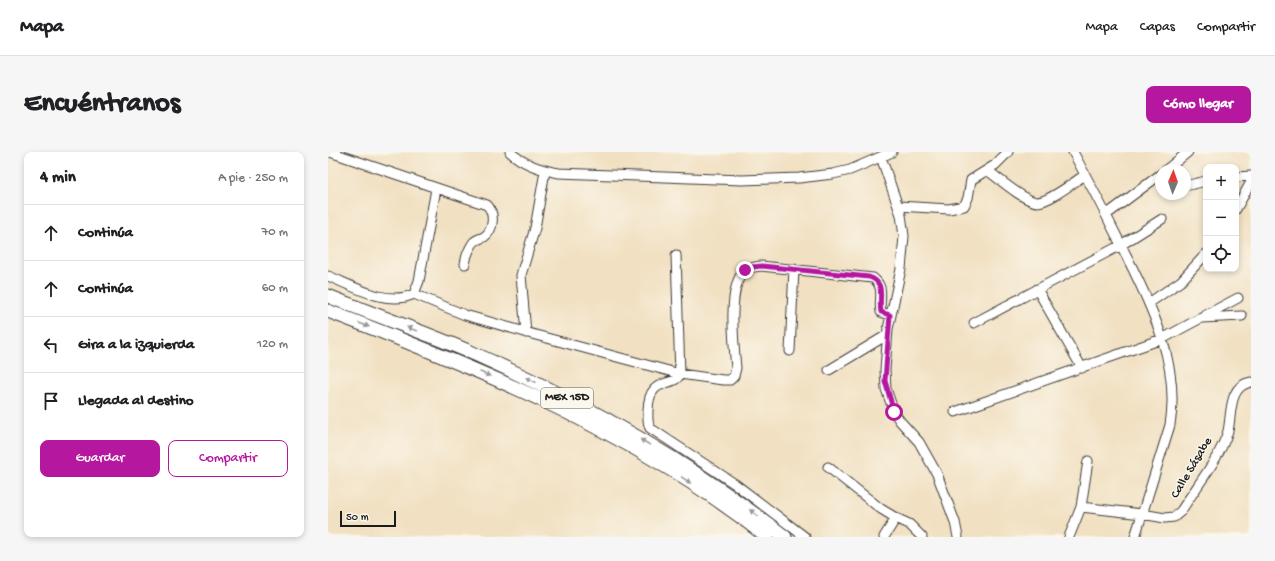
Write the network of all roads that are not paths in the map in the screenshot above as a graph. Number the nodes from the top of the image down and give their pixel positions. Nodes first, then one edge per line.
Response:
1 (330, 152) edge
2 (510, 152) edge
3 (892, 152) edge
4 (1008, 152) edge
5 (1073, 152) edge
6 (1188, 152) edge
7 (881, 157) junction
8 (1173, 164) edge
9 (987, 170) junction
10 (545, 171) junction
11 (1085, 175) junction
12 (1251, 176) edge
13 (1239, 177) edge
14 (1155, 178) edge
15 (1203, 182) edge
16 (1251, 182) edge
17 (1191, 185) edge
18 (436, 189) junction
19 (1239, 204) edge
20 (898, 206) junction
21 (1106, 214) junction
22 (1162, 219) dead end
23 (1121, 245) junction
24 (676, 255) dead end
25 (1203, 257) edge
26 (465, 264) dead end
27 (794, 269) junction
28 (328, 276) edge
29 (1037, 289) junction
30 (414, 294) junction
31 (328, 296) edge
32 (1238, 298) dead end
33 (1150, 303) junction
34 (328, 311) edge
35 (890, 315) junction
36 (1242, 316) dead end
37 (1201, 318) junction
38 (974, 323) dead end
39 (526, 332) junction
40 (887, 335) junction
41 (1162, 339) junction
42 (790, 351) dead end
43 (1082, 368) junction
44 (829, 370) dead end
45 (680, 374) junction
46 (1251, 382) edge
47 (955, 412) dead end
48 (1088, 461) dead end
49 (828, 467) dead end
50 (1081, 507) junction
51 (1142, 514) junction
52 (896, 518) junction
53 (767, 537) edge
54 (785, 537) edge
55 (805, 537) edge
56 (884, 537) edge
57 (922, 537) edge
58 (958, 537) edge
59 (1069, 537) edge
60 (1135, 537) edge

1 - 18 street
2 - 10 street
3 - 7 street
4 - 9 street
5 - 11 street
6 - 8 street
7 - 10 street
7 - 20 street
9 - 11 street
9 - 20 street
10 - 39 street
11 - 21 street
12 - 13 street
14 - 21 street
15 - 17 street
16 - 19 street
18 - 26 street
18 - 30 street
20 - 35 street
21 - 23 street
22 - 23 street
23 - 29 street
23 - 33 street
24 - 45 street
25 - 33 street
27 - 35 street
27 - 42 street
27 - 45 street
28 - 30 street
29 - 38 street
29 - 43 street
30 - 39 street
54 -> 31 highway, MEX 15D
32 - 37 street
33 - 41 street
34 -> 53 highway, MEX 15D
35 - 40 street
36 - 37 street
37 - 41 street
39 - 45 street
40 - 44 street
40 - 58 street
41 - 43 street
41 - 51 street
43 - 47 street
45 - 55 street
46 - 51 street, Calle Sásabe
48 - 50 street
49 - 52 street
50 - 51 street, Calle Sásabe
50 - 59 street
51 - 60 street
52 - 56 street
52 - 57 street

